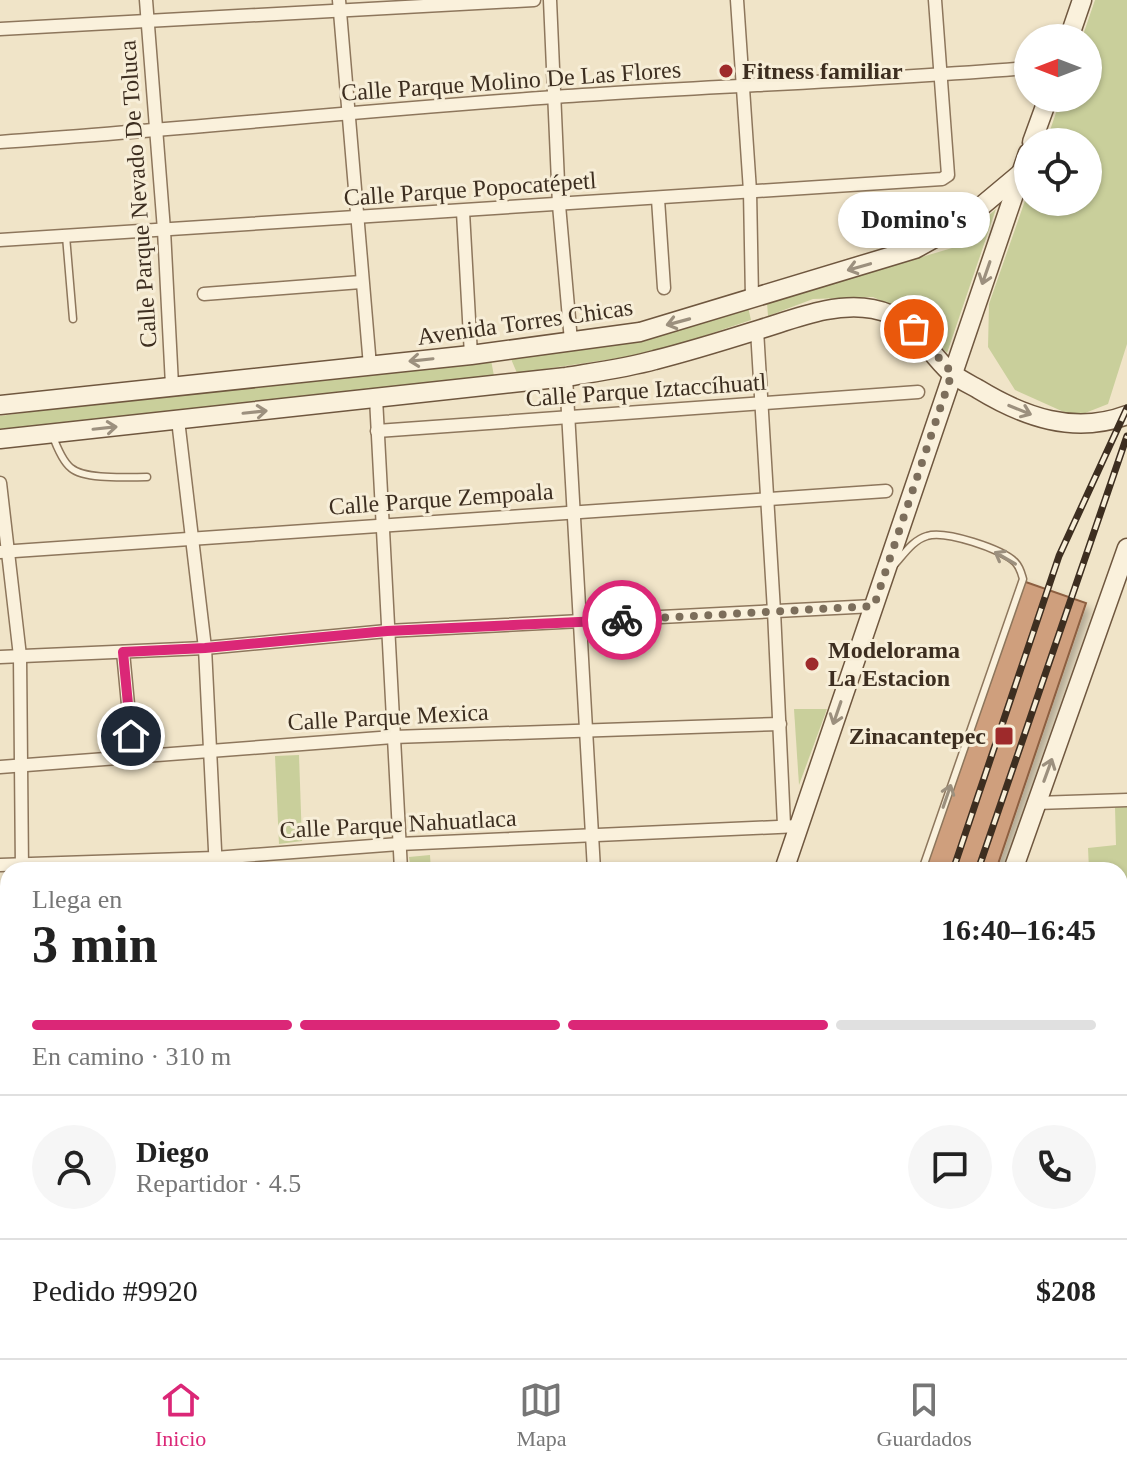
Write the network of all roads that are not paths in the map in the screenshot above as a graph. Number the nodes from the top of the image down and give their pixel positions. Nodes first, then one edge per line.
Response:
1 (146, 0) edge
2 (534, 0) edge
3 (550, 0) edge
4 (737, 0) edge
5 (935, 0) edge
6 (1082, 0) edge
7 (339, 6) edge
8 (148, 23) junction
9 (1074, 24) edge
10 (0, 29) edge
11 (1014, 69) edge
12 (939, 75) junction
13 (744, 87) junction
14 (555, 97) junction
15 (347, 115) junction
16 (157, 131) junction
17 (0, 142) edge
18 (1014, 179) edge
19 (750, 191) junction
20 (1014, 193) edge
21 (658, 199) junction
22 (559, 205) junction
23 (463, 212) junction
24 (356, 218) junction
25 (164, 230) junction
26 (66, 236) junction
27 (0, 240) edge
28 (361, 282) junction
29 (664, 288) dead end
30 (204, 294) dead end
31 (752, 298) junction
32 (73, 319) dead end
33 (757, 330) junction
34 (571, 341) junction
35 (501, 351) junction
36 (471, 355) junction
37 (370, 366) junction
38 (952, 373) junction
39 (566, 377) junction
40 (505, 384) junction
41 (172, 385) junction
42 (918, 392) dead end
43 (376, 398) junction
44 (0, 405) edge
45 (762, 405) junction
46 (1127, 415) edge
47 (570, 416) junction
48 (178, 420) junction
49 (377, 431) junction
50 (51, 433) junction
51 (0, 439) edge
52 (147, 477) dead end
53 (0, 483) edge
54 (886, 491) dead end
55 (768, 499) junction
56 (575, 511) junction
57 (383, 525) junction
58 (192, 541) junction
59 (1127, 548) edge
60 (4, 552) edge
61 (883, 578) junction
62 (1121, 586) edge
63 (874, 606) junction
64 (774, 611) junction
65 (580, 622) junction
66 (387, 631) junction
67 (205, 648) junction
68 (123, 652) junction
69 (20, 656) junction
70 (0, 657) edge
71 (780, 724) junction
72 (586, 731) junction
73 (131, 736) dead end
74 (393, 737) junction
75 (211, 750) junction
76 (23, 766) junction
77 (0, 767) edge
78 (1127, 800) edge
79 (1036, 803) junction
80 (791, 825) junction
81 (592, 837) junction
82 (399, 844) junction
83 (22, 862) edge
84 (216, 862) edge
85 (234, 862) edge
86 (400, 862) edge
87 (594, 862) edge
88 (785, 862) edge
89 (925, 862) edge
90 (1016, 862) edge
91 (577, 1358) edge
92 (613, 1358) edge
93 (639, 1358) edge

1 - 8 street, Calle Parque Nevado De Toluca
2 - 7 street
3 - 14 street
4 - 13 street
5 - 12 street
6 - 9 main road
7 - 8 street
7 - 15 street
8 - 10 street
8 - 16 street, Calle Parque Nevado De Toluca
11 - 12 street, Calle Parque Molino De Las Flores
12 - 13 street, Calle Parque Molino De Las Flores
12 - 19 street, Calle Parque Popocatépetl
13 - 14 street, Calle Parque Molino De Las Flores
13 - 19 street
14 - 15 street, Calle Parque Molino De Las Flores
14 - 22 street
15 - 16 street, Calle Parque Molino De Las Flores
15 - 24 street
16 - 17 street, Calle Parque Molino De Las Flores
16 - 25 street, Calle Parque Nevado De Toluca
18 -> 31 main road, Avenida Torres Chicas
19 - 21 street, Calle Parque Popocatépetl
19 - 31 street
20 -> 38 main road
21 - 22 street, Calle Parque Popocatépetl
21 - 29 street
22 - 23 street, Calle Parque Popocatépetl
22 - 34 street
23 - 24 street, Calle Parque Popocatépetl
23 - 36 street
24 - 25 street, Calle Parque Popocatépetl
24 - 28 street
25 - 26 street, Calle Parque Popocatépetl
25 - 41 street, Calle Parque Nevado De Toluca
26 - 27 street, Calle Parque Popocatépetl
26 - 32 lane
28 - 30 street
28 - 37 street
31 - 33 main road
31 -> 34 main road, Avenida Torres Chicas
33 - 38 main road
33 - 39 main road
33 - 45 street
34 - 35 main road, Avenida Torres Chicas
35 - 36 main road, Avenida Torres Chicas
35 - 40 main road
36 -> 37 main road, Avenida Torres Chicas
37 - 41 main road, Avenida Torres Chicas
38 -> 46 main road
38 - 61 main road
39 - 40 main road
39 - 47 street
40 - 43 main road
41 - 44 main road, Avenida Torres Chicas
42 - 45 street, Calle Parque Iztaccíhuatl
48 -> 43 main road
43 - 49 street
45 - 47 street, Calle Parque Iztaccíhuatl
45 - 55 street
47 - 49 street, Calle Parque Iztaccíhuatl
47 - 56 street
50 -> 48 main road
48 - 58 street
49 - 57 street
50 - 51 main road
50 - 52 lane
53 - 60 street
54 - 55 street, Calle Parque Zempoala
55 - 56 street, Calle Parque Zempoala
55 - 64 street
56 - 57 street, Calle Parque Zempoala
56 - 65 street
57 - 58 street, Calle Parque Zempoala
57 - 66 street
58 - 60 street, Calle Parque Zempoala
58 - 67 street
59 - 62 main road
60 - 69 street
61 - 63 main road
89 -> 61 lane
79 -> 62 main road
63 - 64 street
63 -> 80 main road
64 - 65 street
64 - 71 street
65 - 66 street
65 - 72 street
66 - 67 street
66 - 74 street
67 - 68 street
67 - 75 street
68 - 69 street
68 - 73 street
69 - 70 street
69 - 76 street
71 - 72 street, Calle Parque Mexica
71 - 80 street
72 - 74 street, Calle Parque Mexica
72 - 81 street
74 - 75 street, Calle Parque Mexica
74 - 82 street
75 - 76 street, Calle Parque Mexica
75 - 84 street
76 - 77 street, Calle Parque Mexica
76 - 83 street
78 - 79 street
79 - 90 main road
80 - 81 street, Calle Parque Nahuatlaca
80 - 88 main road
81 - 82 street, Calle Parque Nahuatlaca
81 - 87 street
82 - 85 street, Calle Parque Nahuatlaca
82 - 86 street
91 - 92 street
92 - 93 main road

